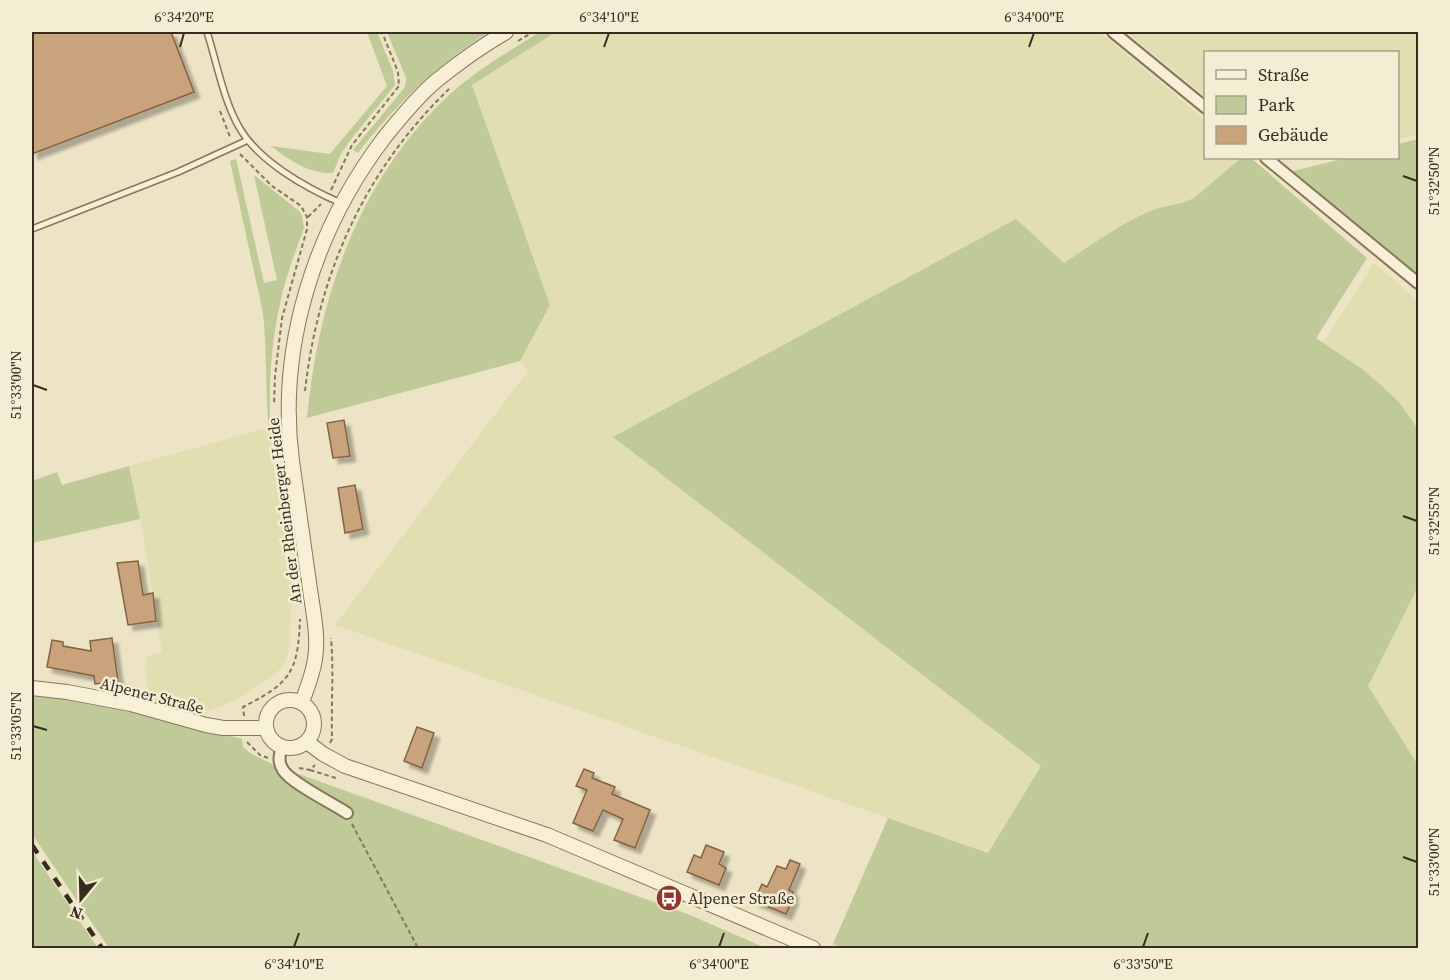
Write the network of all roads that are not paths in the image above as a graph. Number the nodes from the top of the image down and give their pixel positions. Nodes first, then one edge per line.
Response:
1 (207, 32) edge
2 (1113, 32) edge
3 (511, 37) edge
4 (1204, 106) edge
5 (248, 140) junction
6 (1267, 159) edge
7 (341, 203) junction
8 (32, 229) edge
9 (1419, 283) edge
10 (32, 688) edge
11 (302, 702) junction
12 (266, 728) junction
13 (307, 741) junction
14 (282, 747) junction
15 (347, 813) road end
16 (813, 948) edge

1 - 5 lane
2 - 4 street
3 - 7 street, An der Rheinberger Heide
5 - 7 lane
5 - 8 lane
6 - 9 street
7 - 11 street, An der Rheinberger Heide
10 - 12 street, Alpener Straße
11 - 12 street
11 - 13 street
12 - 14 street
13 - 14 street
13 - 16 street
14 - 15 street

